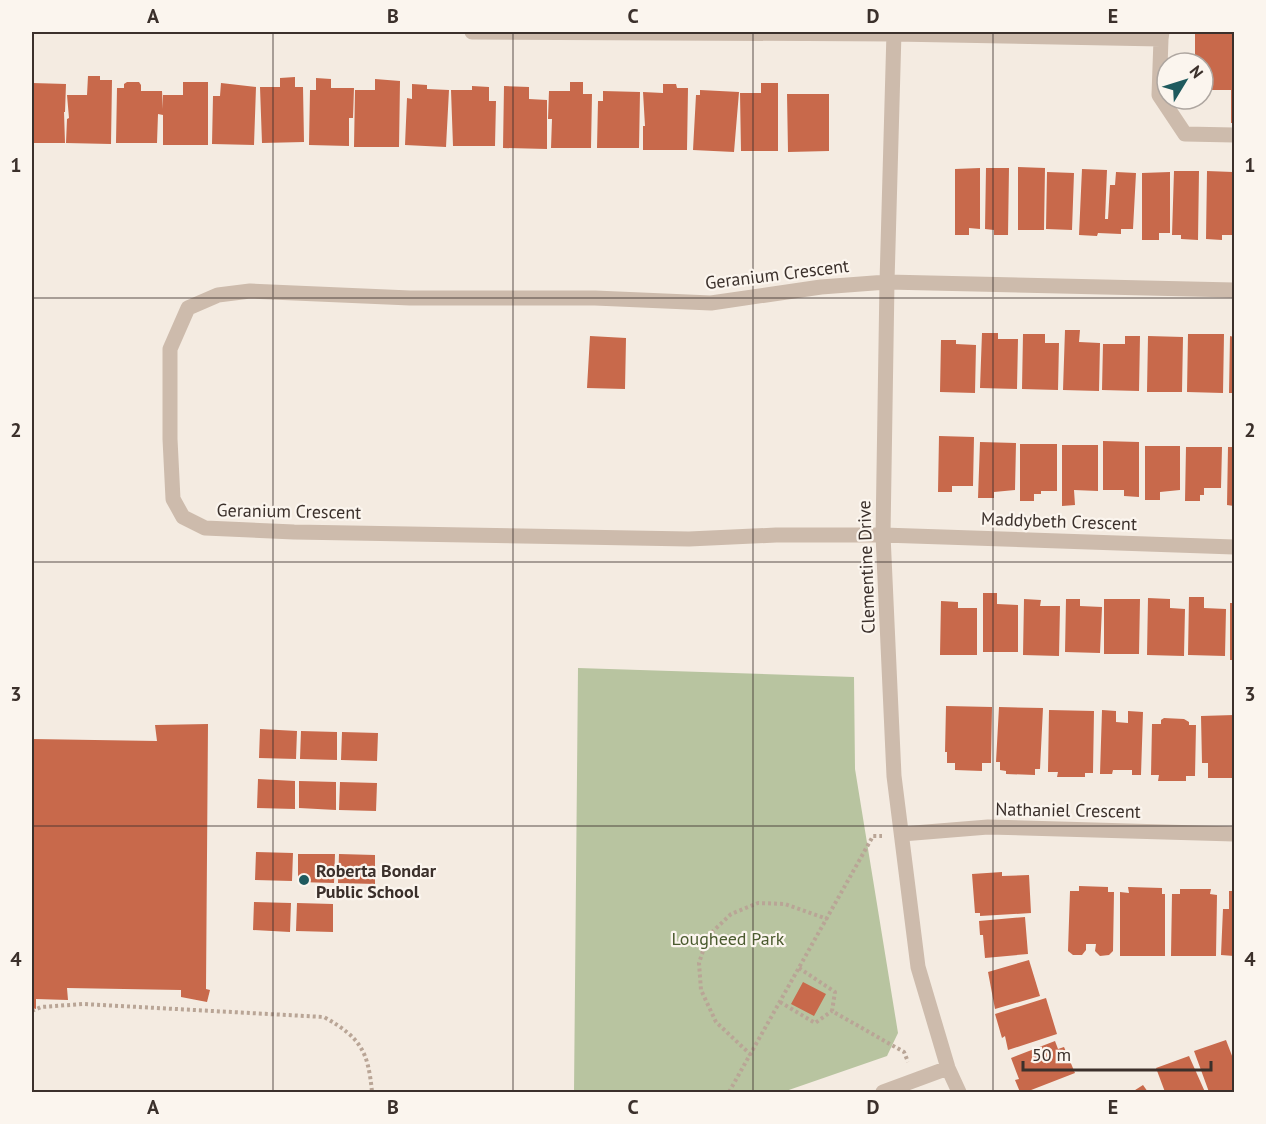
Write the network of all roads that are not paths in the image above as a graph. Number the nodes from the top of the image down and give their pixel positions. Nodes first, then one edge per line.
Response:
1 (472, 32) edge
2 (689, 32) edge
3 (894, 33) edge
4 (1161, 35) edge
5 (1234, 135) edge
6 (887, 282) junction
7 (1234, 290) edge
8 (883, 535) junction
9 (1234, 547) edge
10 (902, 834) junction
11 (1234, 834) edge
12 (948, 1068) junction
13 (883, 1092) edge
14 (959, 1092) edge

1 - 2 street
2 - 3 street
3 - 4 street
3 - 6 street, Clementine Drive
4 - 5 street
6 - 7 street
6 - 8 street, Clementine Drive
6 - 8 street, Geranium Crescent
8 - 9 street, Maddybeth Crescent
8 - 10 street, Clementine Drive
10 - 11 street, Nathaniel Crescent
10 - 12 street, Clementine Drive
12 - 13 street
12 - 14 street, Clementine Drive

